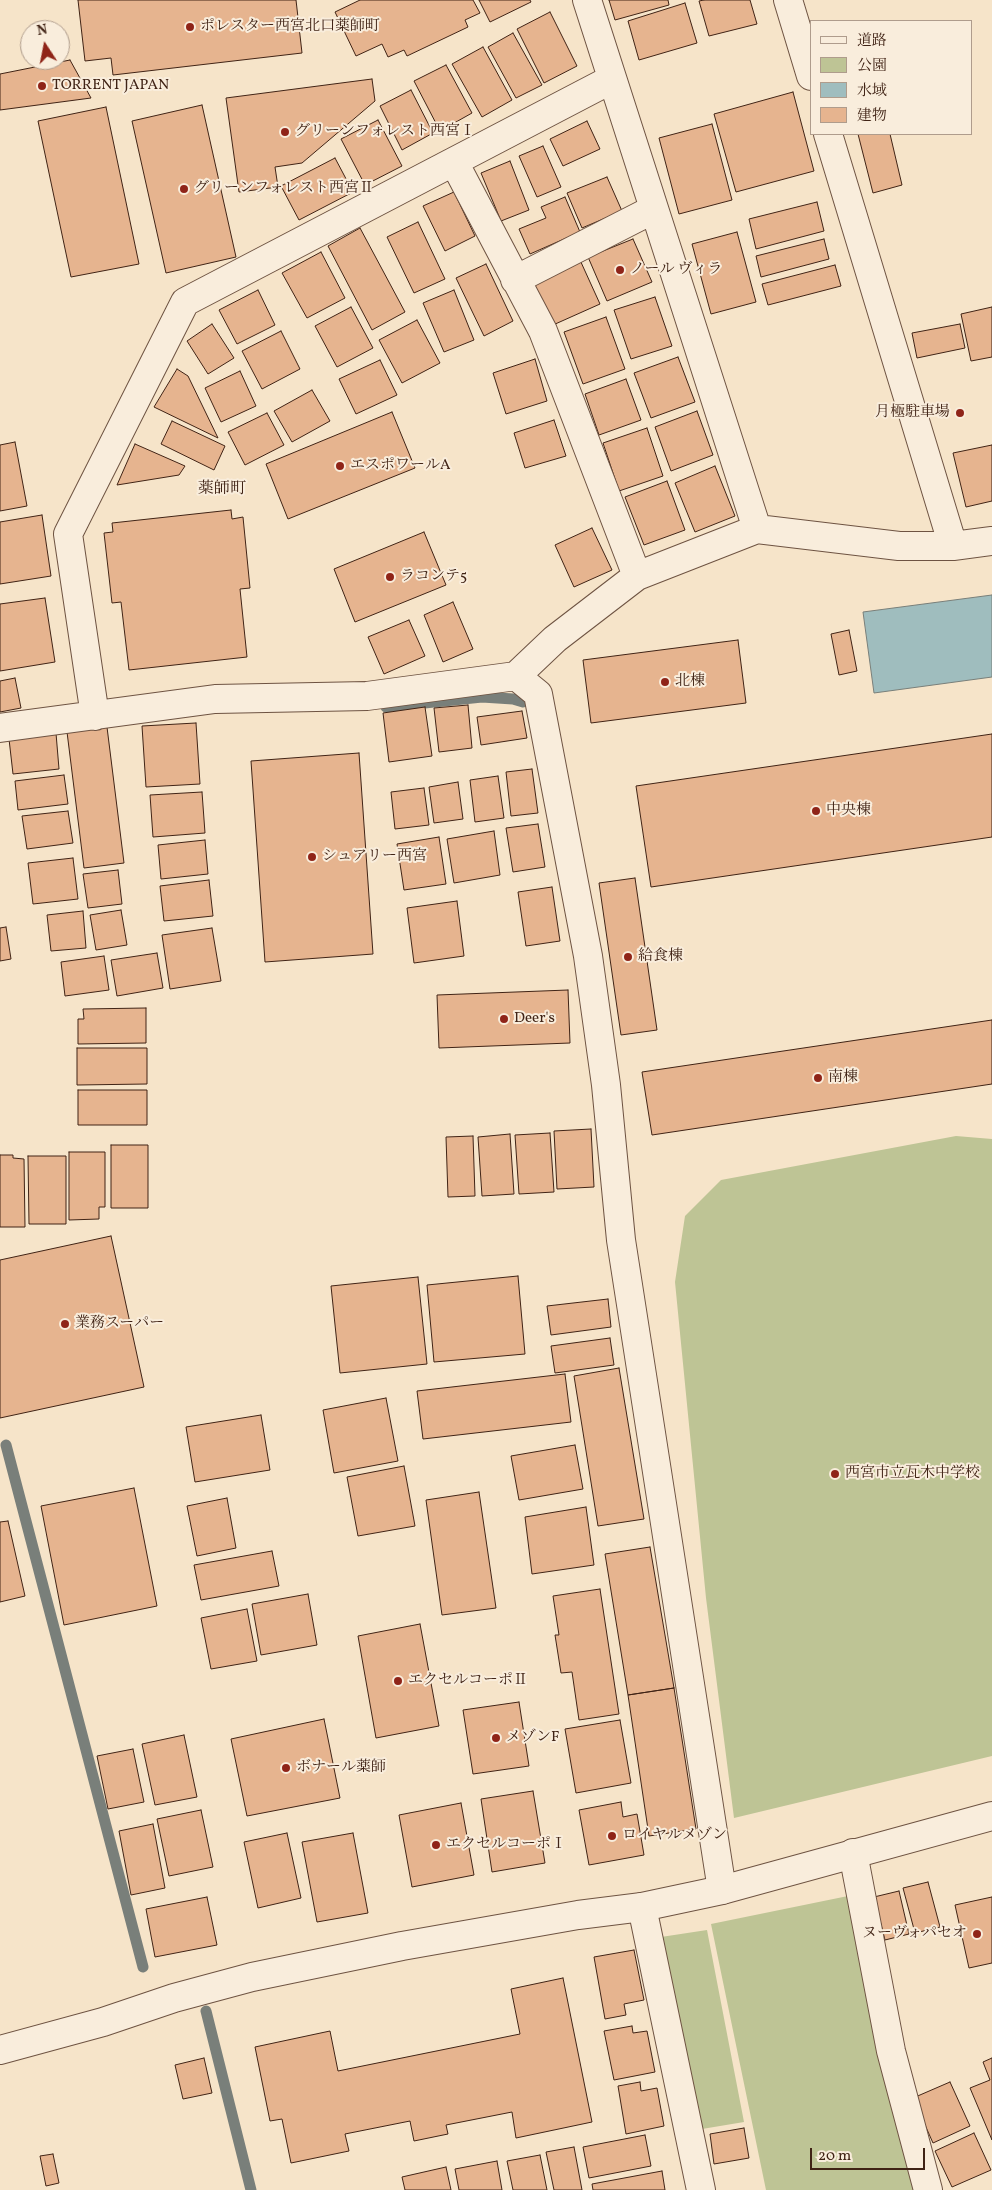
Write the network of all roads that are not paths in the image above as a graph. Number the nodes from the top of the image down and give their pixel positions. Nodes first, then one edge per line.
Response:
1 (587, 0) edge
2 (788, 0) edge
3 (810, 73) edge
4 (612, 79) junction
5 (828, 135) edge
6 (454, 162) junction
7 (654, 209) junction
8 (515, 280) junction
9 (757, 528) junction
10 (992, 541) edge
11 (953, 546) junction
12 (637, 576) junction
13 (516, 676) junction
14 (95, 716) junction
15 (0, 728) edge
16 (992, 1816) edge
17 (853, 1853) junction
18 (722, 1890) junction
19 (642, 1907) junction
20 (0, 2050) edge
21 (702, 2190) edge
22 (928, 2190) edge

1 - 4 street
2 - 3 street
4 - 6 street
4 - 7 street
5 - 11 street
6 - 8 street
6 - 14 street
7 - 8 street
7 - 9 street
8 - 12 street
9 - 11 street
9 - 12 street
10 - 11 street
12 - 13 street
13 - 14 street
13 - 18 street
14 - 15 street
16 - 17 street
17 - 18 street
17 - 22 street
18 - 19 street
19 - 20 street
19 - 21 street

